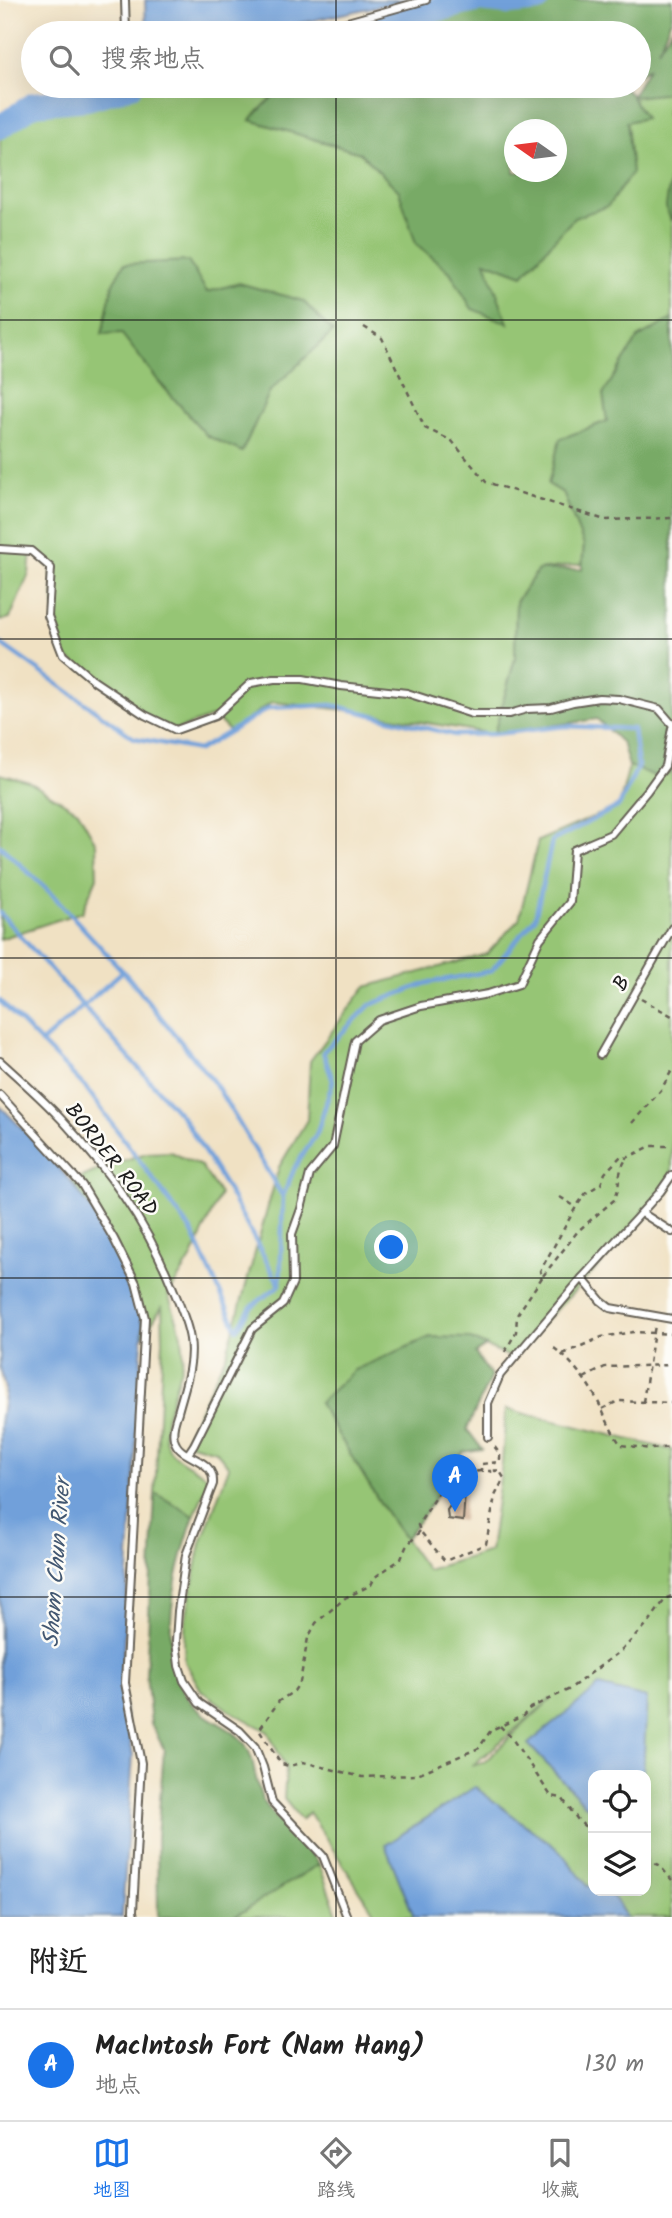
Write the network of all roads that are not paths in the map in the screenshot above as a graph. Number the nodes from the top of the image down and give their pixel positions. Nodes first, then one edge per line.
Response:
1 (125, 0) edge
2 (426, 0) edge
3 (125, 21) edge
4 (351, 21) edge
5 (0, 549) edge
6 (672, 726) edge
7 (672, 928) edge
8 (600, 1055) dead end
9 (0, 1061) edge
10 (0, 1095) edge
11 (672, 1175) edge
12 (642, 1213) junction
13 (672, 1232) edge
14 (582, 1278) junction
15 (672, 1319) edge
16 (488, 1437) dead end
17 (188, 1454) junction
18 (134, 1917) edge
19 (347, 1917) edge

1 - 3 lane
2 - 4 lane
5 - 6 lane
6 - 17 lane
7 - 8 lane, B
9 - 17 lane, BORDER ROAD
10 - 18 lane
11 - 12 lane
12 - 13 lane
12 - 14 lane
14 - 15 lane
14 - 16 lane
17 - 19 lane, BORDER ROAD

